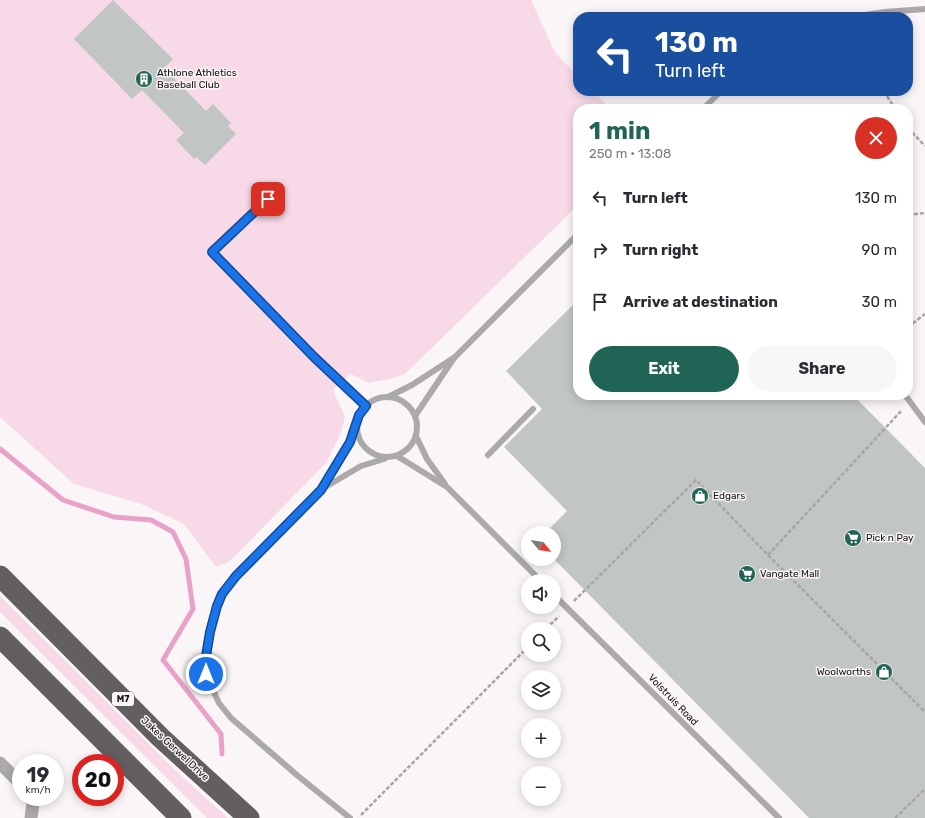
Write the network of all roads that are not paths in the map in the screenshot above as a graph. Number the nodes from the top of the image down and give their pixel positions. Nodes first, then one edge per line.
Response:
1 (925, 9) edge
2 (885, 12) edge
3 (716, 96) edge
4 (708, 104) edge
5 (268, 199) dead end
6 (573, 239) edge
7 (455, 357) junction
8 (388, 397) junction
9 (909, 400) edge
10 (366, 406) junction
11 (533, 409) dead end
12 (415, 416) junction
13 (925, 422) edge
14 (357, 427) junction
15 (416, 436) junction
16 (488, 455) dead end
17 (397, 456) junction
18 (387, 458) junction
19 (447, 487) junction
20 (321, 490) junction
21 (533, 574) edge
22 (0, 576) edge
23 (561, 603) edge
24 (0, 637) edge
25 (0, 763) edge
26 (12, 775) edge
27 (33, 806) edge
28 (31, 818) edge
29 (181, 818) edge
30 (250, 818) edge
31 (350, 818) edge
32 (778, 818) edge

1 - 2 lane
3 - 4 lane
5 - 10 lane
6 - 7 lane
7 - 8 lane
7 - 12 lane
8 - 10 lane
8 - 12 lane
9 - 13 lane
10 - 14 lane
11 - 16 lane
12 - 15 lane
14 - 18 lane
14 - 20 lane
15 - 17 lane
15 - 19 lane
17 - 18 lane
17 - 19 lane
18 - 20 lane
19 - 21 lane
20 - 31 lane
22 - 30 highway, Jakes Gerwel Drive / M7
23 - 32 lane, Volstruis Road
24 - 29 highway
25 - 26 street
27 - 28 street

